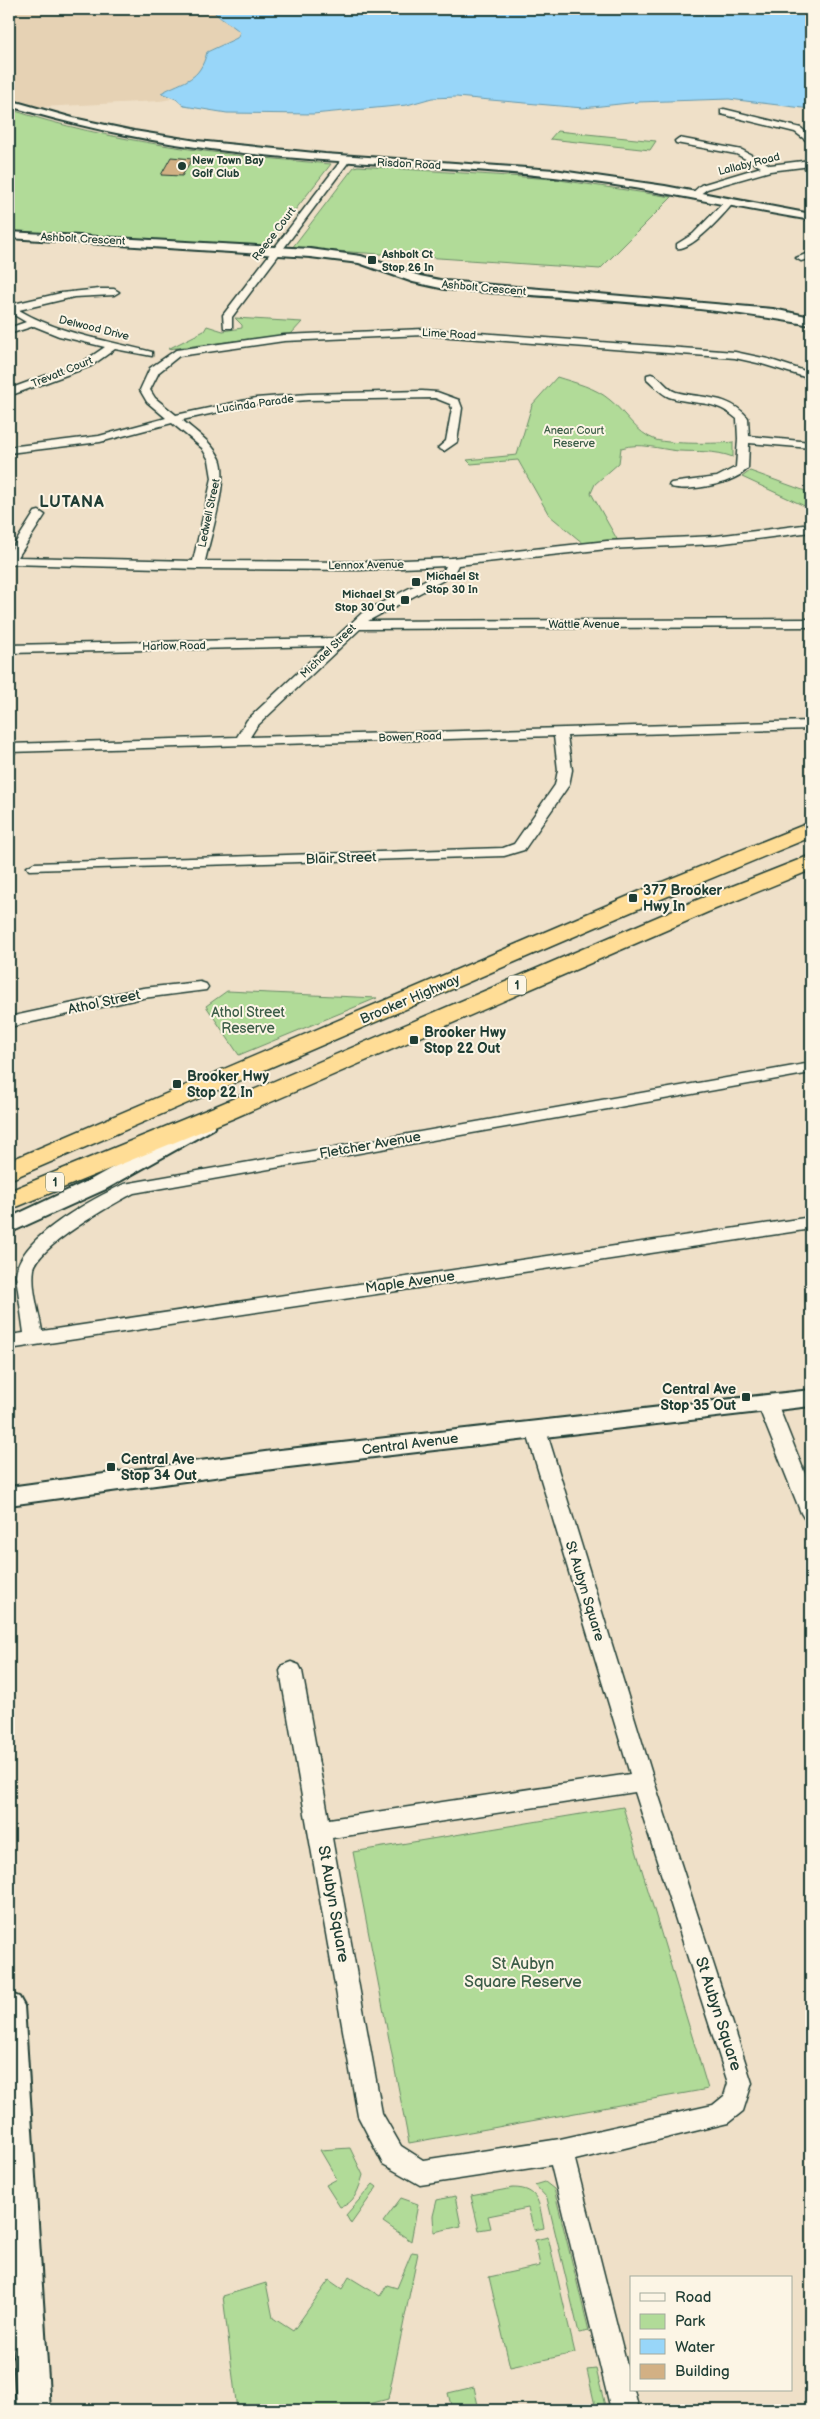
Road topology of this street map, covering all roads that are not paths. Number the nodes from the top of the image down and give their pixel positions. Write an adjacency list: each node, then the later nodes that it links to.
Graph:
1 (9, 103): 5 (street, Risdon Road)
2 (724, 112): 4 (street)
3 (678, 141): 7 (street)
4 (811, 141)
5 (346, 160): 8 (street, Risdon Road); 13 (street, Reece Court)
6 (811, 162): 7 (street, Lallaby Road)
7 (769, 168): 8 (street, Lallaby Road)
8 (695, 195): 9 (street, Risdon Road)
9 (730, 201): 10 (street, Risdon Road); 12 (street)
10 (811, 217)
11 (9, 234): 13 (street, Ashbolt Crescent)
12 (680, 246)
13 (277, 250): 18 (street, Ashbolt Crescent); 20 (street, Reece Court)
14 (811, 255): 15 (street)
15 (801, 258)
16 (114, 292): 17 (street)
17 (10, 309): 19 (street, Delwood Drive)
18 (811, 321)
19 (34, 323): 21 (street); 22 (street, Delwood Drive)
20 (228, 326)
21 (9, 331)
22 (113, 346): 23 (street, Delwood Drive); 26 (street, Trevatt Court)
23 (148, 354)
24 (810, 376): 27 (street, Lime Road)
25 (651, 377): 28 (street)
26 (9, 393)
27 (173, 420): 30 (street, Lucinda Parade); 31 (street, Lucinda Parade); 37 (street, Ledwell Street)
28 (744, 439): 29 (street); 32 (street)
29 (811, 445)
30 (444, 448)
31 (9, 450)
32 (675, 484)
33 (39, 515): 35 (street)
34 (811, 528): 36 (street, Lennox Avenue)
35 (9, 560): 37 (street, Lennox Avenue)
36 (451, 562): 37 (street, Lennox Avenue); 39 (street, Michael Street)
37 (198, 565)
38 (811, 623): 39 (street, Wattle Avenue)
39 (356, 625): 40 (street, Michael Street)
40 (339, 642): 41 (street, Harlow Road); 44 (street, Michael Street)
41 (9, 649)
42 (811, 726): 43 (street, Bowen Road)
43 (560, 733): 44 (street, Bowen Road); 48 (street, Blair Street)
44 (243, 742): 45 (street, Bowen Road)
45 (9, 748)
46 (811, 829): 53 (highway, Brooker Highway / 1)
47 (811, 862): 52 (highway, 1)
48 (34, 866)
49 (200, 987): 50 (street, Athol Street)
50 (9, 1022)
51 (811, 1068): 57 (street, Fletcher Avenue)
52 (225, 1112): 54 (highway, 1); 56 (street)
53 (9, 1171)
54 (9, 1201)
55 (811, 1223): 57 (street, Maple Avenue)
56 (9, 1226)
57 (34, 1337): 58 (street, Maple Avenue)
58 (9, 1342)
59 (811, 1398): 60 (street, Central Avenue)
60 (767, 1403): 61 (street, Central Avenue); 63 (street)
61 (536, 1430): 62 (street, Central Avenue); 65 (street, St Aubyn Square)
62 (9, 1496)
63 (811, 1513)
64 (292, 1671): 66 (street, St Aubyn Square)
65 (643, 1781): 66 (street, St Aubyn Square); 68 (street, St Aubyn Square)
66 (320, 1830): 68 (street, St Aubyn Square)
67 (9, 2006): 69 (street)
68 (560, 2151): 70 (street)
69 (34, 2410)
70 (625, 2410)

